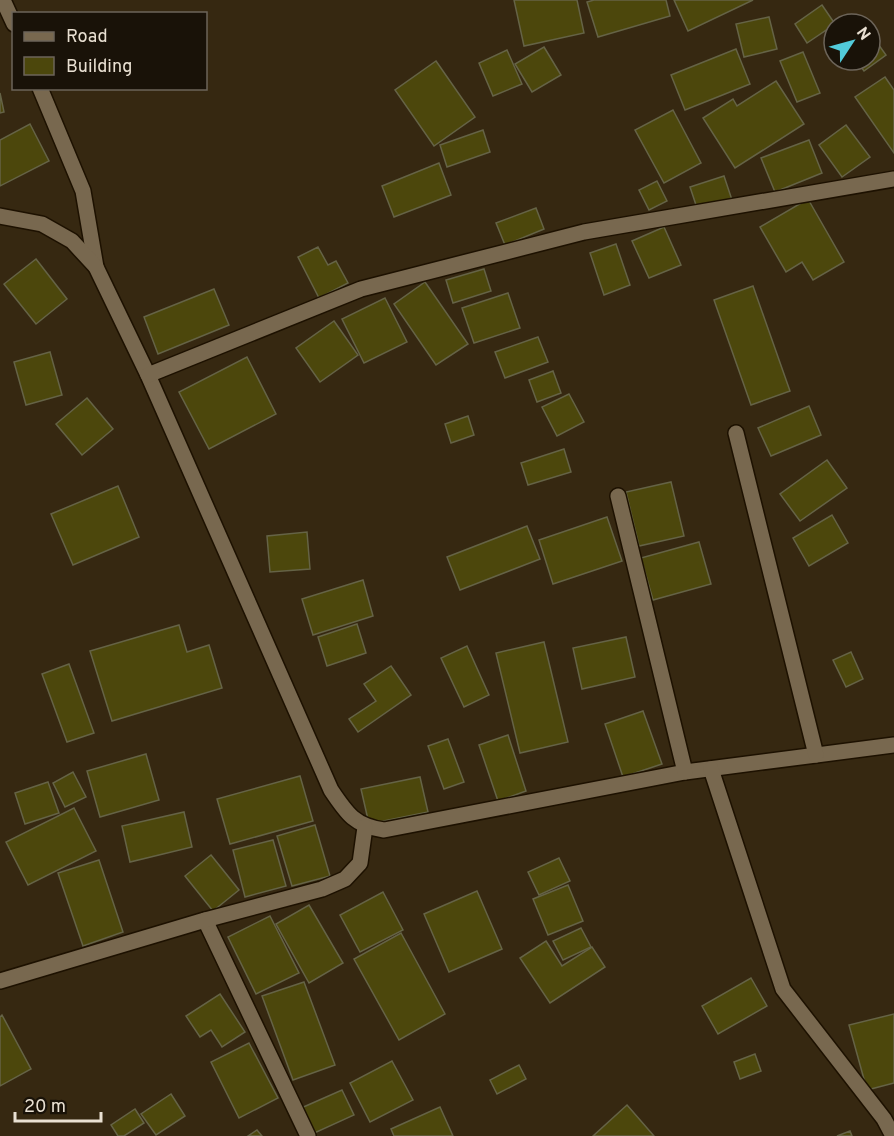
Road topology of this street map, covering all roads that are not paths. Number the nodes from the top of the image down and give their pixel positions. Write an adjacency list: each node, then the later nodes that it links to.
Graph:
1 (3, 0): 2 (street)
2 (12, 20)
3 (41, 90): 6 (street)
4 (894, 179): 7 (street)
5 (0, 216): 6 (street)
6 (96, 267): 7 (street)
7 (148, 375): 14 (street)
8 (736, 433): 11 (street)
9 (618, 496): 13 (street)
10 (894, 745): 11 (street)
11 (816, 755): 12 (street)
12 (711, 769): 13 (street); 17 (street)
13 (686, 772): 14 (street)
14 (364, 827): 15 (street)
15 (205, 920): 16 (street); 18 (street)
16 (0, 981)
17 (889, 1118): 19 (street)
18 (308, 1136)
19 (893, 1136)

